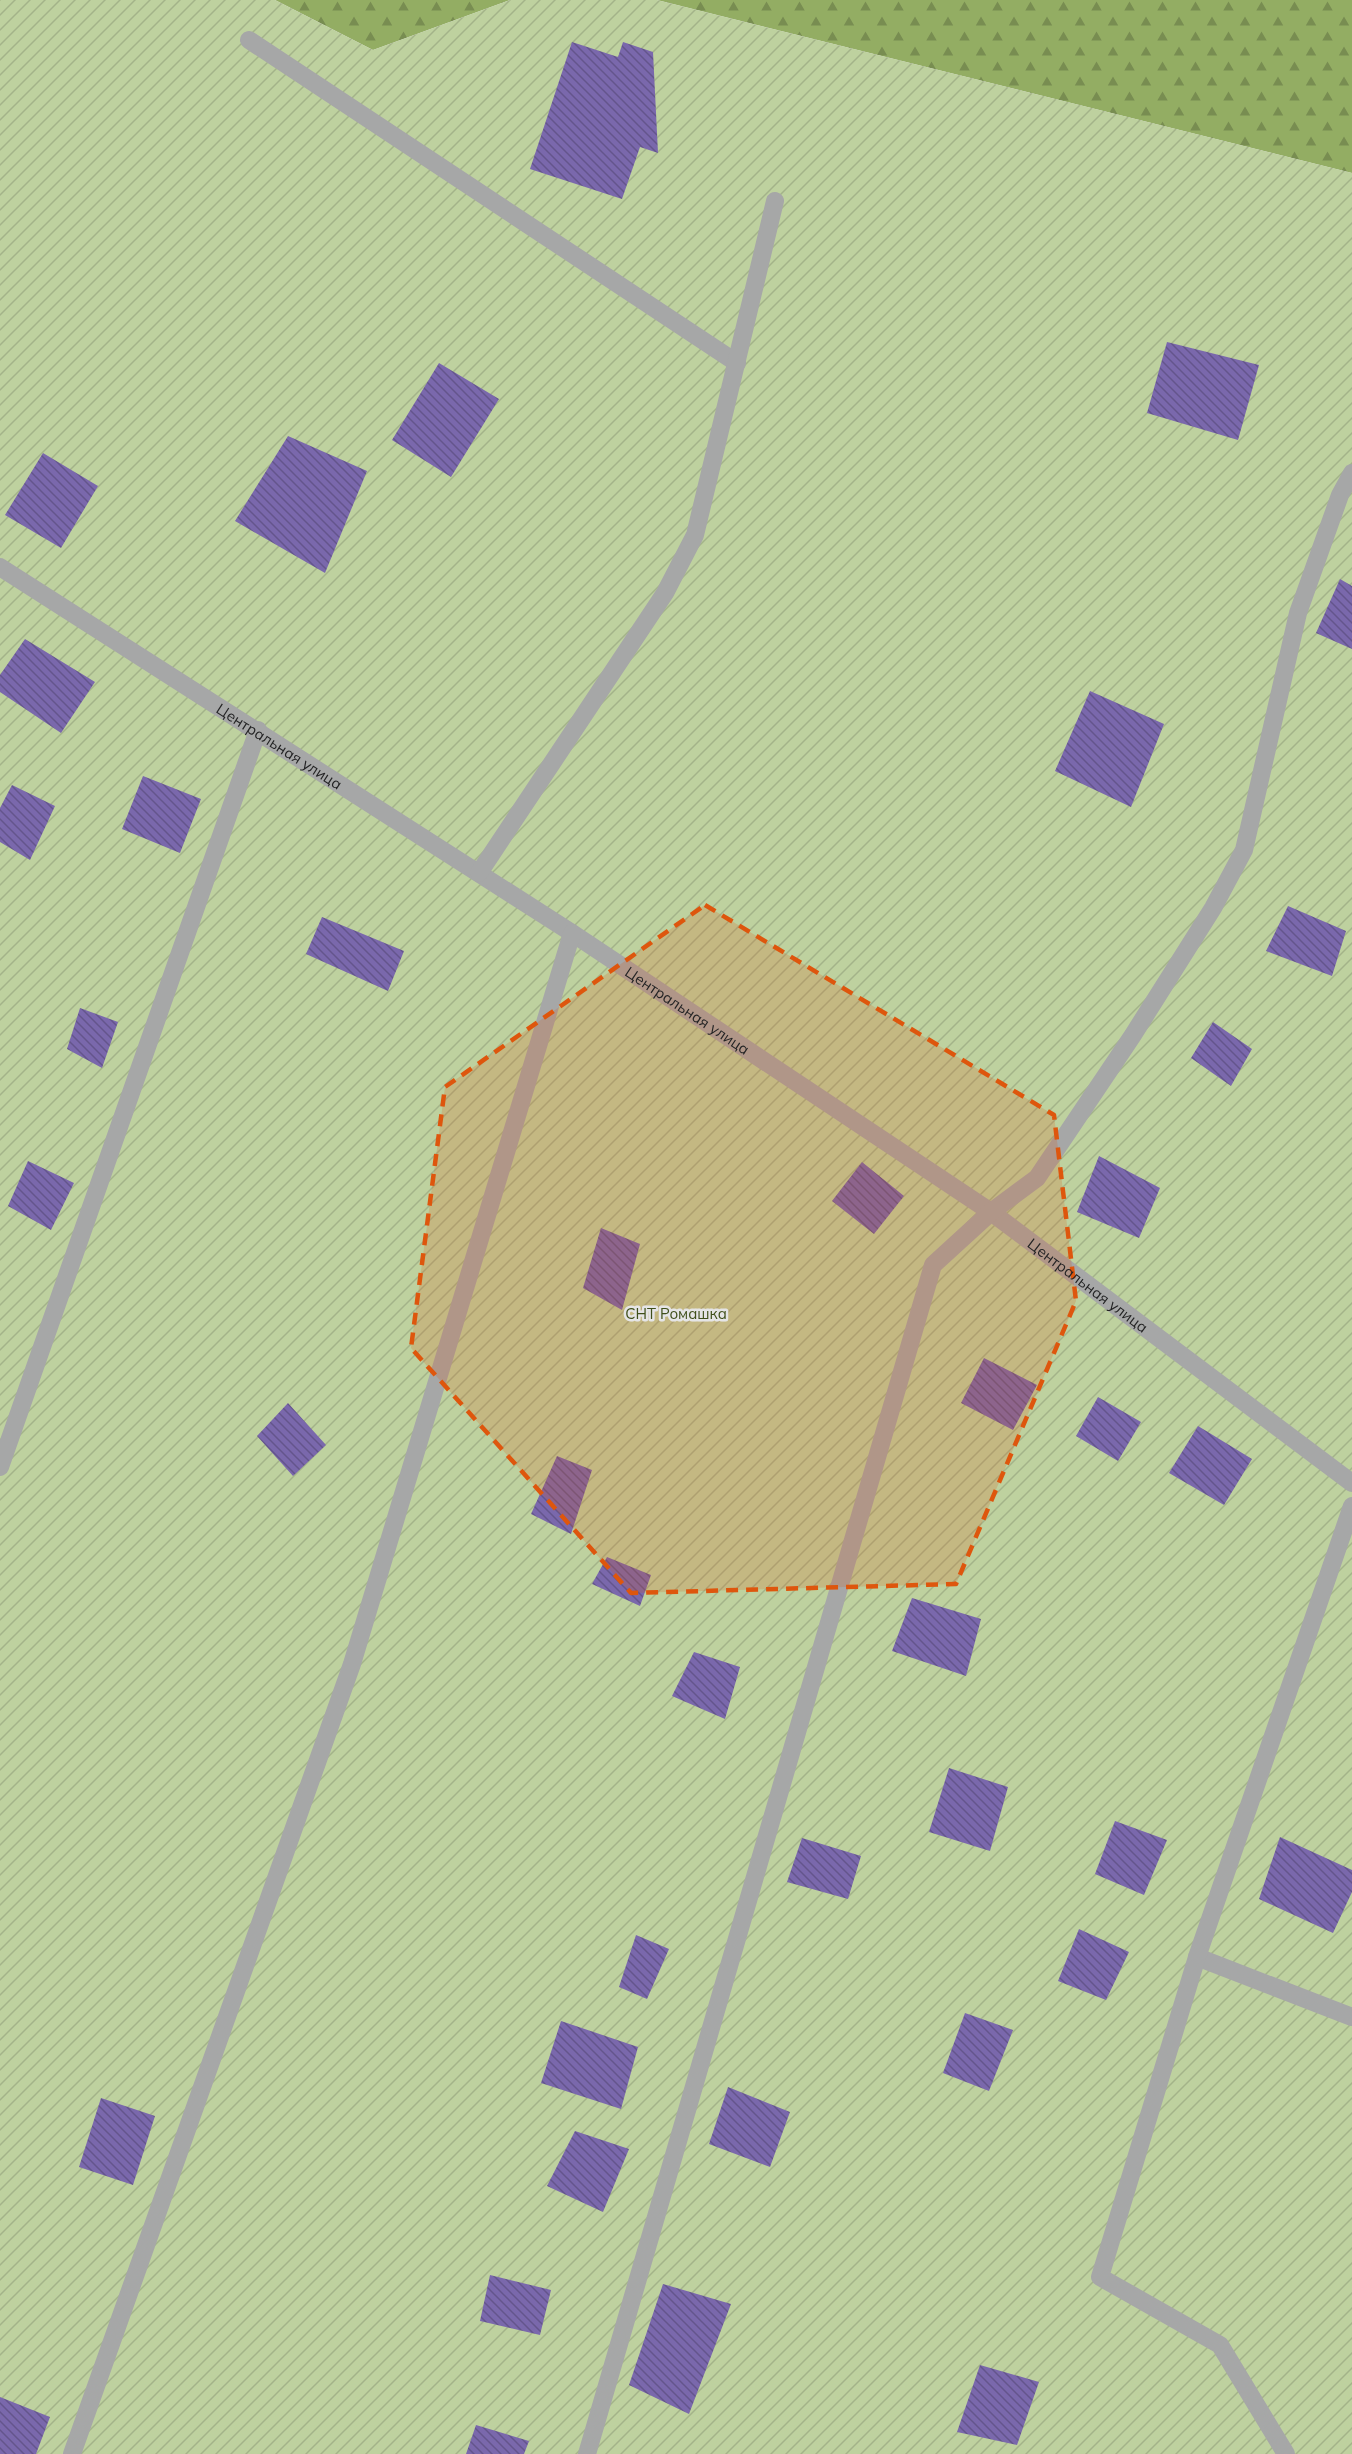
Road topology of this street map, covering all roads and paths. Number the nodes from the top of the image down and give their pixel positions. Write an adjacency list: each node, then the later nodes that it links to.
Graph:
1 (249, 40): 3 (street)
2 (775, 201): 3 (street)
3 (737, 363): 7 (street)
4 (1352, 473): 9 (street)
5 (3, 576): 6 (street, Центральная улица)
6 (258, 730): 7 (street, Центральная улица); 10 (street)
7 (478, 873): 8 (street, Центральная улица)
8 (572, 933): 9 (street, Центральная улица); 15 (street)
9 (991, 1212): 11 (street, Центральная улица); 16 (street)
10 (0, 1467)
11 (1352, 1483)
12 (1352, 1506): 13 (street)
13 (1197, 1957): 14 (street); 17 (street)
14 (1352, 2017)
15 (72, 2454)
16 (587, 2454)
17 (1286, 2454)

